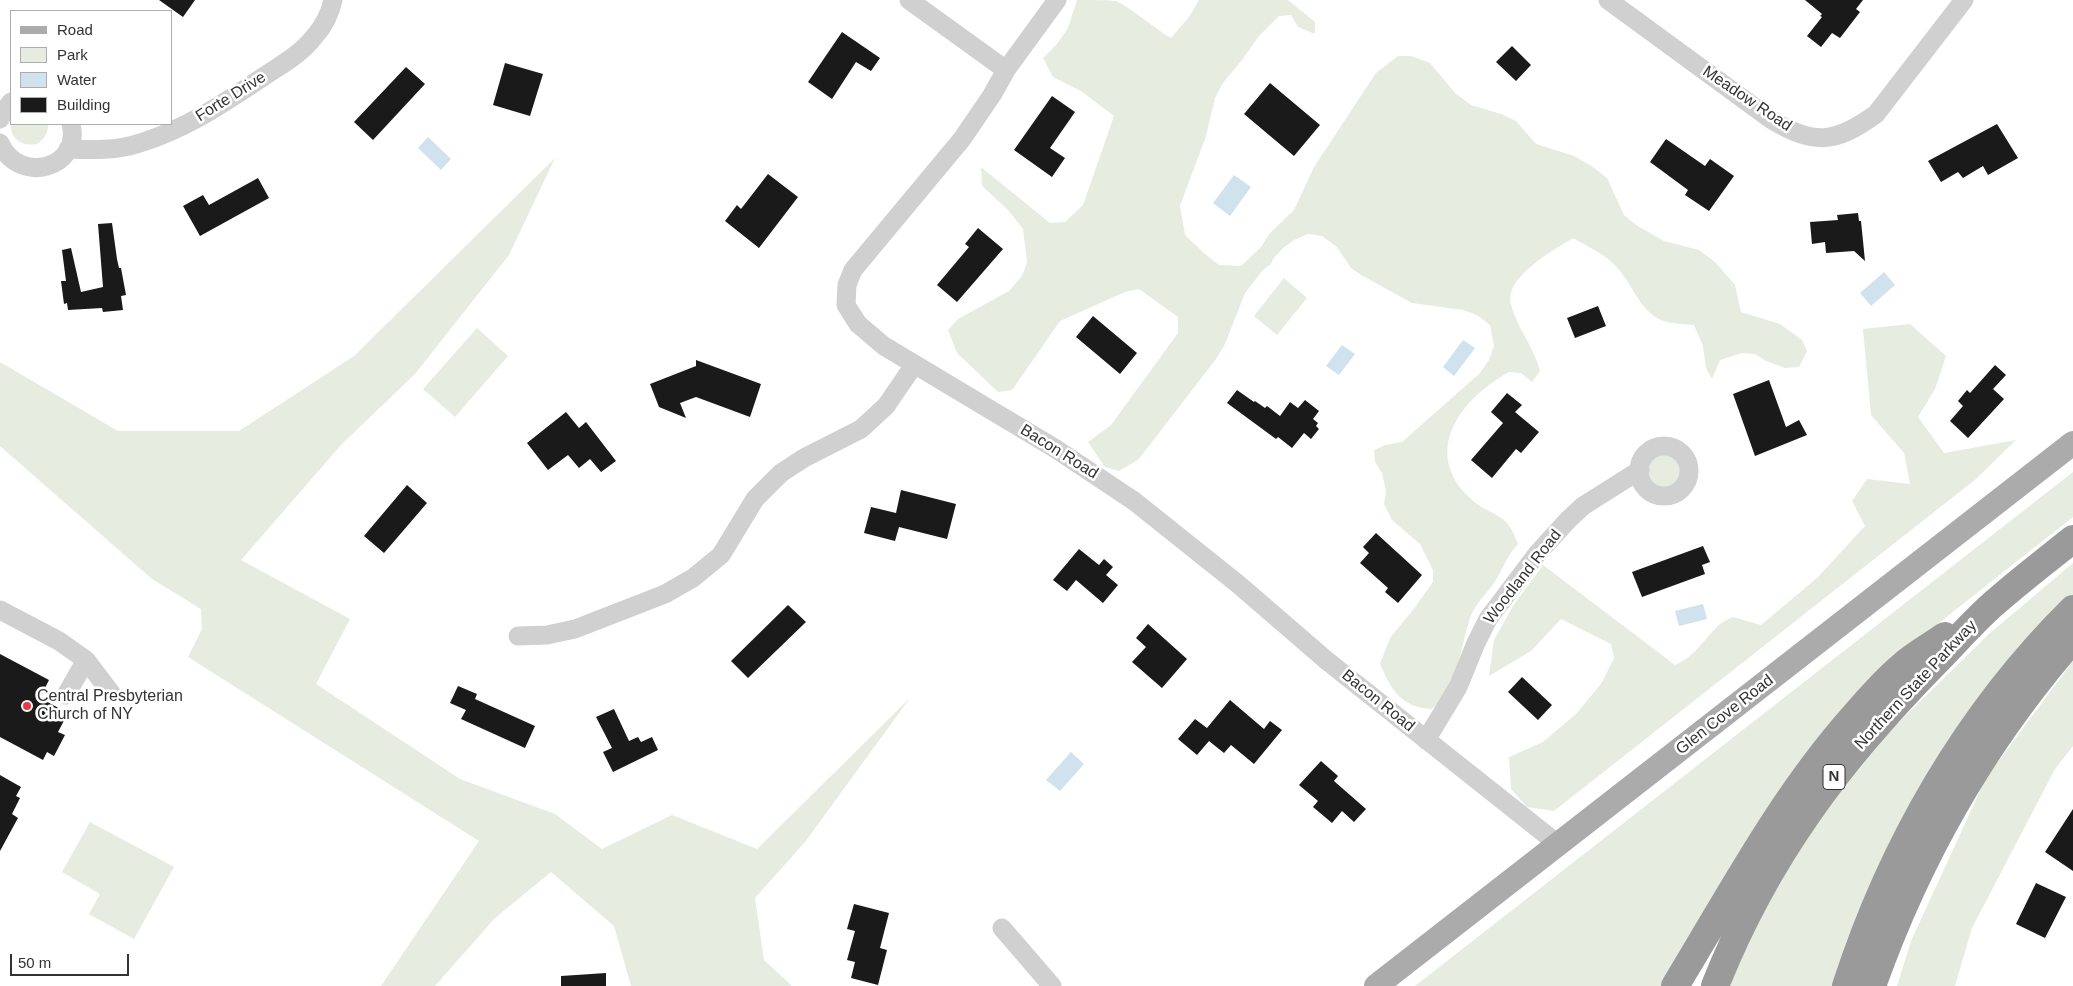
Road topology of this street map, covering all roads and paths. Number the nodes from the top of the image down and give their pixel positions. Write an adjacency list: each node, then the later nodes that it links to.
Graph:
1 (332, 0): 11 (street, Forte Drive)
2 (909, 0): 6 (street)
3 (1057, 0): 6 (street, Bacon Road)
4 (1608, 0): 5 (street, Meadow Road)
5 (1964, 0)
6 (1006, 70): 12 (street, Bacon Road)
7 (10, 104): 8 (street)
8 (0, 119)
9 (71, 125): 11 (street)
10 (0, 144): 11 (street)
11 (68, 149)
12 (914, 365): 19 (street); 24 (street, Bacon Road)
13 (2073, 443): 25 (main road, Glen Cove Road)
14 (1640, 470): 24 (street, Woodland Road)
15 (2073, 540): 16 (highway, Northern State Parkway / N)
16 (1998, 600): 29 (highway); 30 (highway, Northern State Parkway / N)
17 (2073, 608): 31 (highway)
18 (0, 610): 21 (street)
19 (518, 636)
20 (2073, 639): 32 (highway)
21 (86, 660): 22 (street); 23 (street)
22 (111, 693)
23 (66, 695)
24 (1426, 740): 25 (street, Bacon Road)
25 (1559, 845): 28 (main road, Glen Cove Road)
26 (1002, 928): 27 (street)
27 (1052, 986)
28 (1376, 986)
29 (1675, 986)
30 (1715, 986)
31 (1846, 986)
32 (1872, 986)

